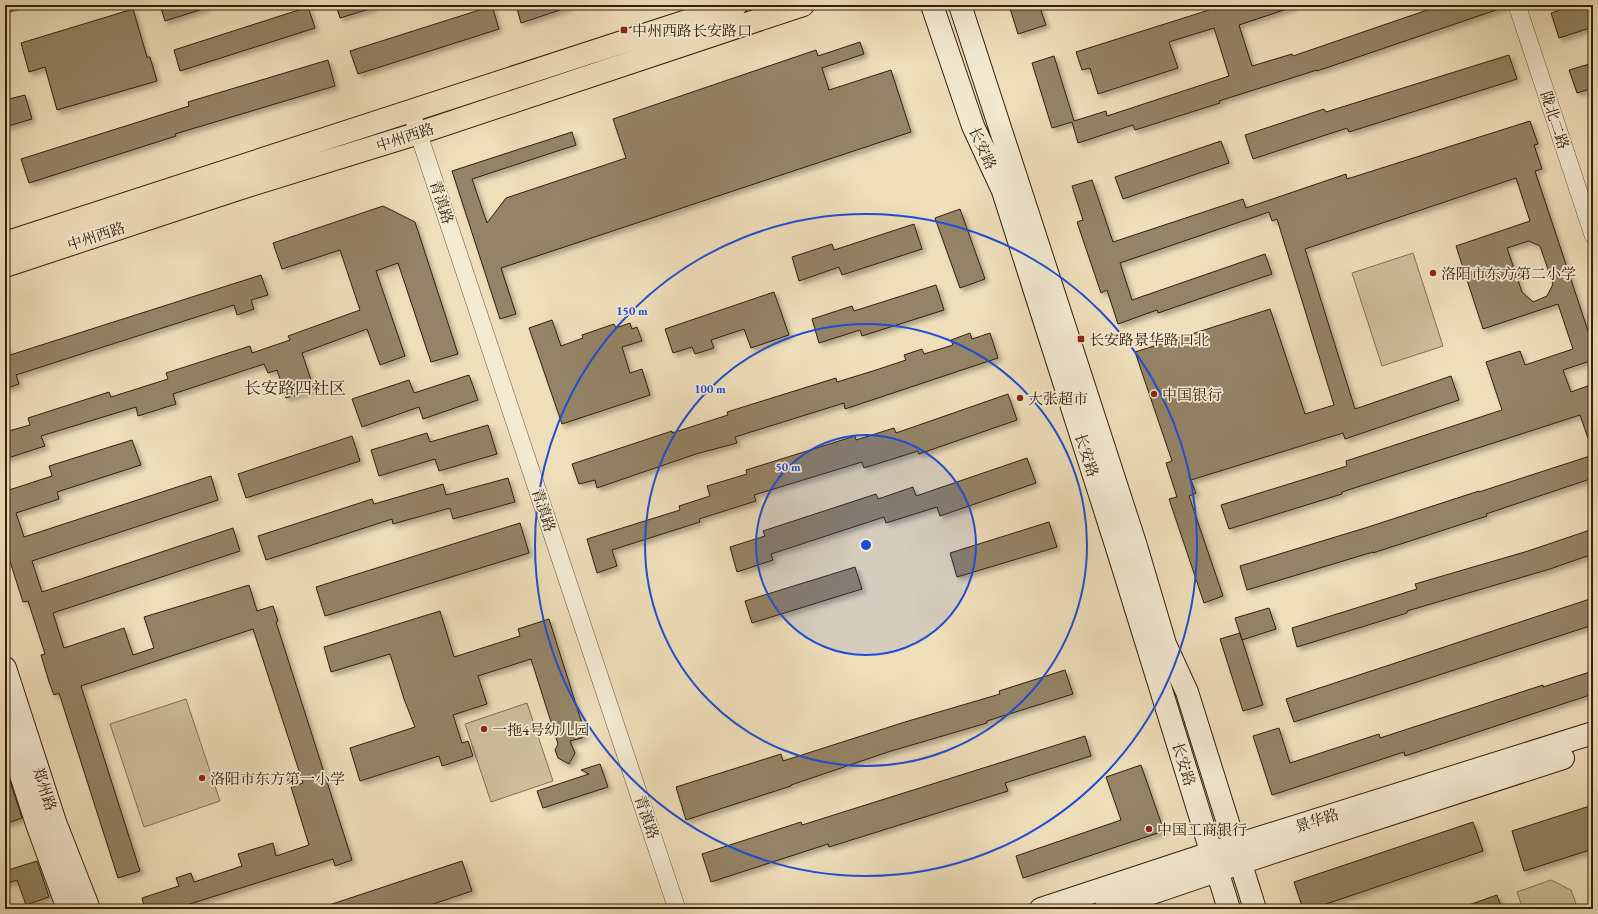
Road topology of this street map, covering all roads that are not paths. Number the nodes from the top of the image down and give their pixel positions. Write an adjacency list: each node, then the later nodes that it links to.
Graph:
1 (736, 5): 6 (main road, 中州西路)
2 (803, 5): 7 (main road, 中州西路)
3 (932, 5): 17 (main road, 长安路)
4 (960, 5): 16 (main road, 长安路)
5 (1517, 5): 8 (street, 陇北二路)
6 (411, 111): 7 (street, 青滇路); 9 (main road, 中州西路)
7 (419, 133): 10 (main road, 中州西路); 20 (street, 青滇路)
8 (1593, 235)
9 (5, 243)
10 (5, 266)
11 (5, 668): 12 (main road, 郑州路)
12 (11, 709): 19 (main road, 郑州路)
13 (5, 726): 18 (main road, 郑州路)
14 (1593, 733): 16 (main road, 景华路)
15 (1593, 748): 16 (main road, 景华路)
16 (1238, 854): 17 (main road, 景华路); 24 (main road, 长安路)
17 (1214, 862): 21 (main road, 景华路); 22 (main road, 景华路); 23 (main road, 长安路)
18 (68, 909)
19 (89, 909)
20 (677, 909)
21 (1041, 909)
22 (1105, 909)
23 (1229, 909)
24 (1255, 909)

